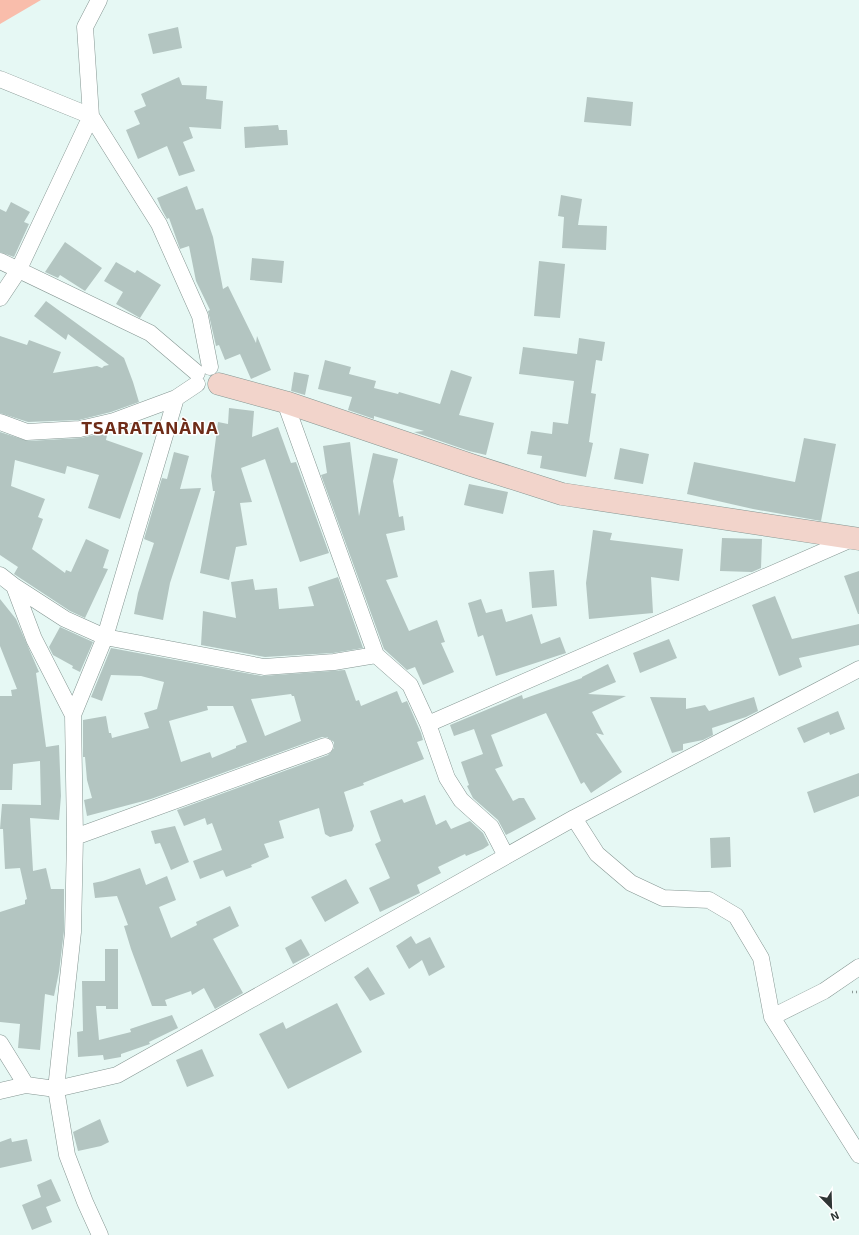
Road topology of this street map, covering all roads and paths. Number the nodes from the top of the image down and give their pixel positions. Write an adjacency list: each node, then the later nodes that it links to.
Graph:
1 (99, 0): 3 (street)
2 (0, 79): 3 (street)
3 (91, 116): 5 (street); 7 (street)
4 (0, 261): 5 (street)
5 (18, 271): 6 (street); 7 (street)
6 (0, 298)
7 (205, 377): 8 (street); 9 (street)
8 (176, 398): 10 (street); 14 (street)
9 (286, 402): 11 (street); 15 (street)
10 (0, 422)
11 (857, 539): 18 (street)
12 (0, 575): 13 (street)
13 (14, 586): 14 (street); 17 (street)
14 (105, 637): 15 (street); 17 (street)
15 (376, 655): 18 (street)
16 (859, 669): 20 (street)
17 (72, 715): 21 (street)
18 (428, 724): 22 (street)
19 (325, 746): 21 (street)
20 (574, 818): 22 (street); 24 (street)
21 (75, 837): 27 (street)
22 (506, 856): 27 (street)
23 (859, 967): 24 (street)
24 (772, 1017): 29 (street)
25 (0, 1043): 26 (street)
26 (26, 1085): 27 (street); 28 (street)
27 (56, 1089): 30 (street)
28 (0, 1091)
29 (859, 1155)
30 (100, 1235)

